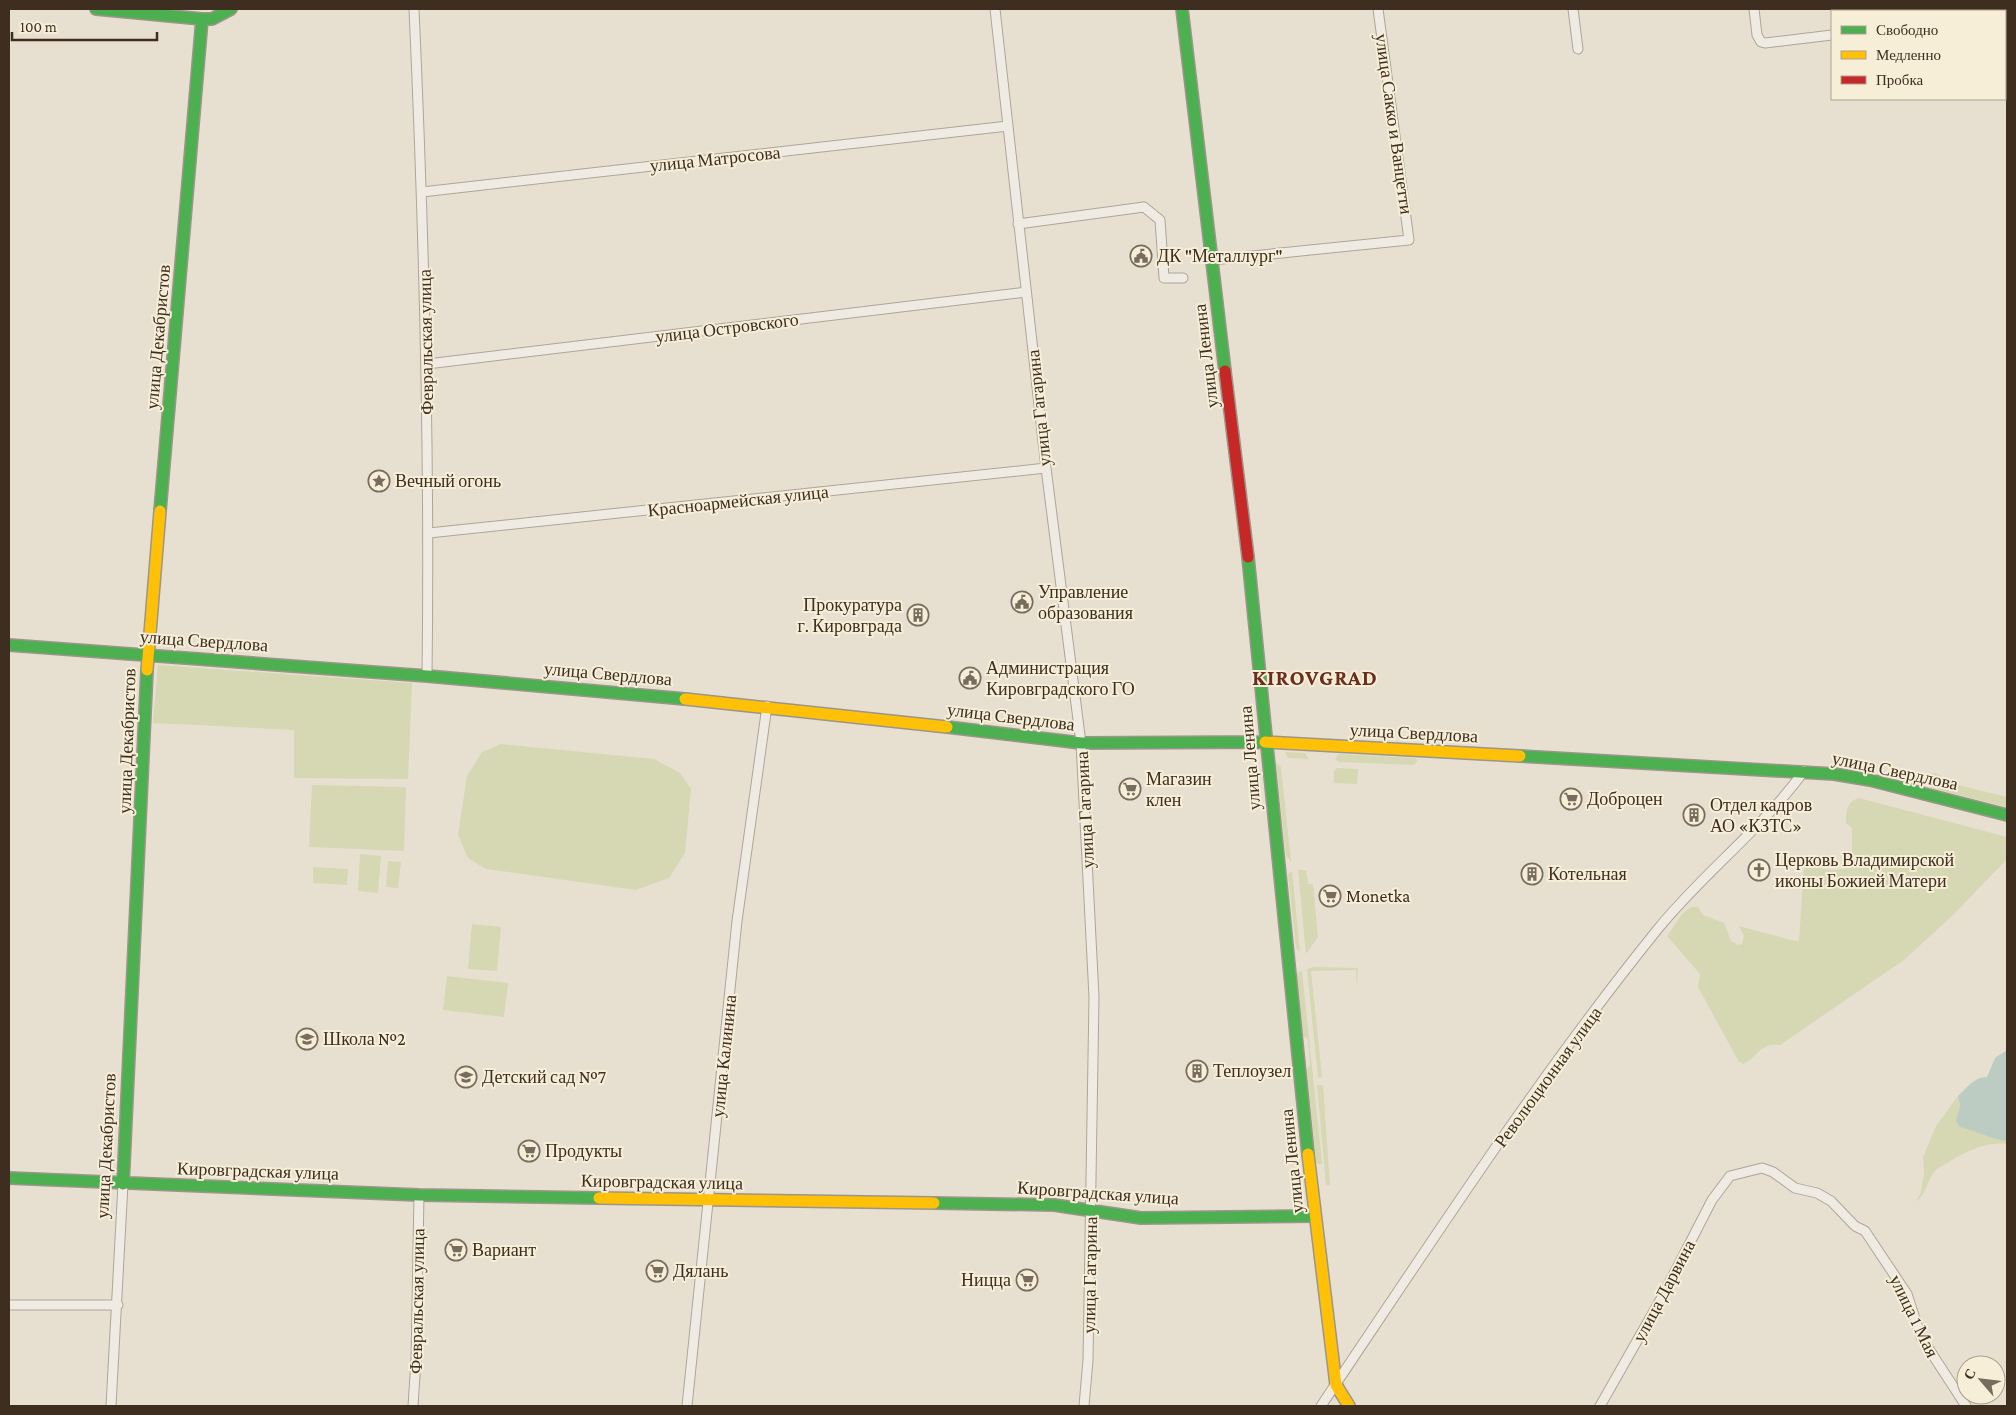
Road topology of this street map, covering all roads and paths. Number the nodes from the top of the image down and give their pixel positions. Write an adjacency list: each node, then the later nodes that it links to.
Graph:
1 (96, 9): 9 (main road)
2 (231, 9): 9 (main road)
3 (414, 9): 13 (street, Февральская улица)
4 (995, 9): 12 (street, улица Гагарина)
5 (1182, 9): 15 (main road, улица Ленина)
6 (1378, 9): 15 (street, улица Сакко и Ванцетти)
7 (1573, 9): 11 (street)
8 (1754, 9): 10 (street)
9 (202, 19): 22 (main road, улица Декабристов)
10 (1831, 35)
11 (1578, 49)
12 (1008, 126): 13 (street, улица Матросова); 14 (street, улица Гагарина)
13 (422, 192): 18 (street, Февральская улица)
14 (1018, 224): 16 (street); 17 (street, улица Гагарина)
15 (1212, 260): 25 (main road, улица Ленина)
16 (1184, 278)
17 (1026, 292): 18 (street, улица Островского); 19 (street, улица Гагарина)
18 (427, 364): 20 (street, Февральская улица)
19 (1046, 468): 20 (street, Красноармейская улица); 26 (street, улица Гагарина)
20 (429, 533): 23 (street, Февральская улица)
21 (9, 645): 22 (main road, улица Свердлова)
22 (148, 655): 23 (main road, улица Свердлова); 31 (main road, улица Декабристов)
23 (427, 676): 24 (main road, улица Свердлова)
24 (767, 706): 26 (main road, улица Свердлова); 33 (street, улица Калинина)
25 (1265, 742): 26 (main road, улица Свердлова); 27 (main road, улица Свердлова); 35 (main road, улица Ленина)
26 (1082, 743): 34 (street, улица Гагарина)
27 (1804, 771): 28 (main road, улица Свердлова); 38 (street, Революционная улица)
28 (2007, 815)
29 (1730, 1176): 45 (street, улица Дарвина); 46 (street, улица 1 Мая)
30 (9, 1178): 31 (main road, Кировградская улица)
31 (123, 1184): 32 (main road, Кировградская улица); 37 (street, улица Декабристов)
32 (419, 1195): 33 (main road, Кировградская улица); 40 (street, Февральская улица)
33 (709, 1200): 34 (main road, Кировградская улица); 41 (street, улица Калинина)
34 (1092, 1212): 35 (main road, Кировградская улица); 42 (street, улица Гагарина)
35 (1315, 1216): 38 (main road, улица Ленина)
36 (9, 1305): 37 (street)
37 (118, 1306): 39 (street, улица Декабристов)
38 (1336, 1385): 43 (street, Революционная улица); 44 (main road)
39 (111, 1406)
40 (413, 1406)
41 (687, 1406)
42 (1084, 1406)
43 (1321, 1406)
44 (1349, 1406)
45 (1600, 1406)
46 (1966, 1406)

